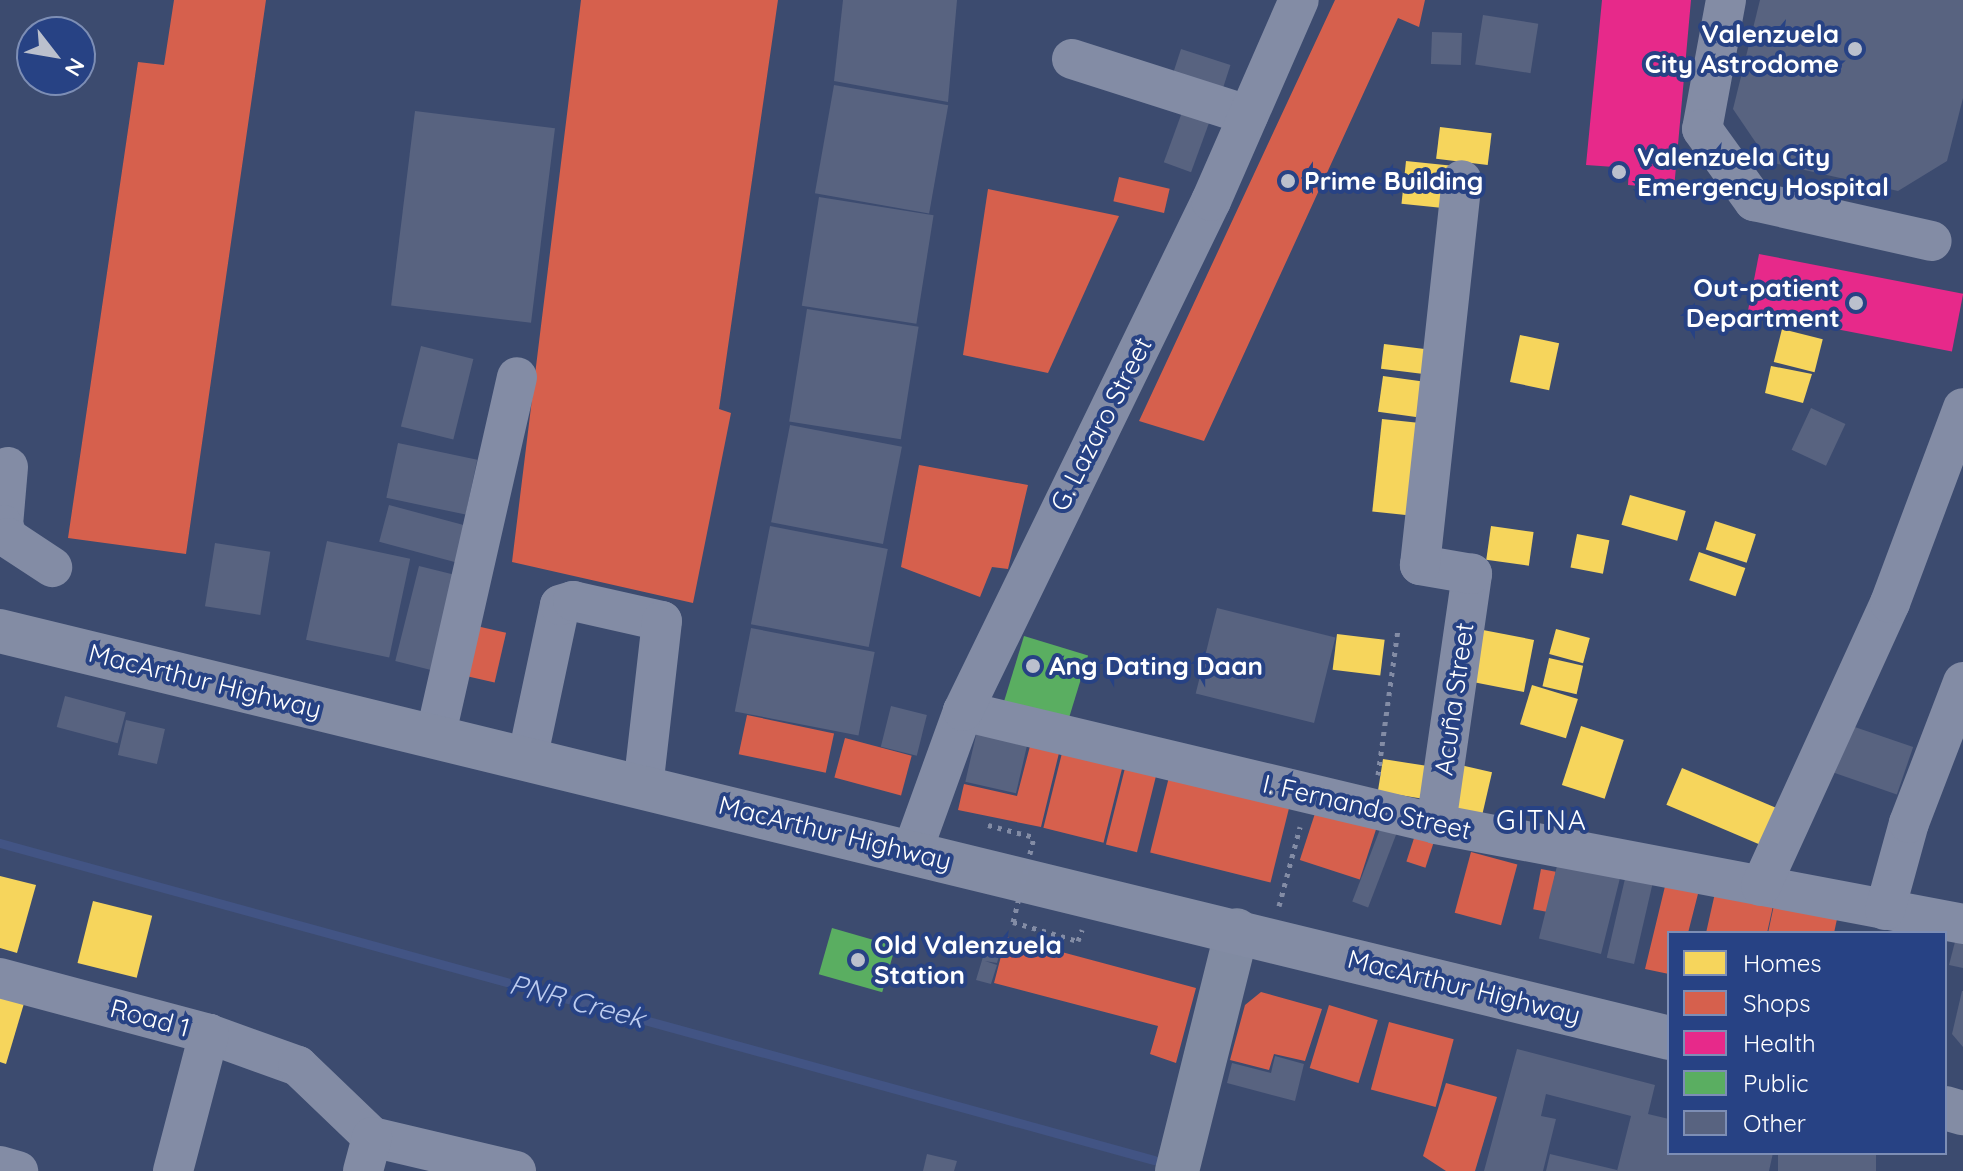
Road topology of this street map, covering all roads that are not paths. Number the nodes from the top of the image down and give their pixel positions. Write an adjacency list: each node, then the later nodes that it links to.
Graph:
1 (1299, 0): 4 (street, G. Lazaro Street)
2 (1726, 0): 6 (street)
3 (1072, 59): 4 (street)
4 (1248, 115): 13 (street, G. Lazaro Street)
5 (1462, 180): 17 (street, Acuña Street)
6 (1932, 241)
7 (517, 377): 14 (street)
8 (1963, 408): 19 (street)
9 (8, 467): 10 (street)
10 (52, 567)
11 (0, 631): 14 (highway, MacArthur Highway)
12 (1963, 682): 20 (street)
13 (963, 711): 17 (street, I. Fernando Street); 18 (street, G. Lazaro Street)
14 (435, 738): 15 (highway, MacArthur Highway)
15 (527, 760): 16 (highway, MacArthur Highway); 16 (street)
16 (643, 788): 18 (highway, MacArthur Highway)
17 (1436, 824): 19 (street, I. Fernando Street)
18 (912, 852): 22 (highway, MacArthur Highway)
19 (1761, 886): 20 (street, I. Fernando Street)
20 (1885, 910): 21 (street, I. Fernando Street)
21 (1963, 924)
22 (1254, 935): 25 (highway, MacArthur Highway); 31 (main road)
23 (0, 978): 24 (street, Road 1)
24 (209, 1034): 26 (street, Road 1); 29 (street)
25 (1667, 1038)
26 (368, 1154): 30 (street)
27 (0, 1166): 28 (street)
28 (18, 1171)
29 (173, 1171)
30 (516, 1171)
31 (1177, 1171)

